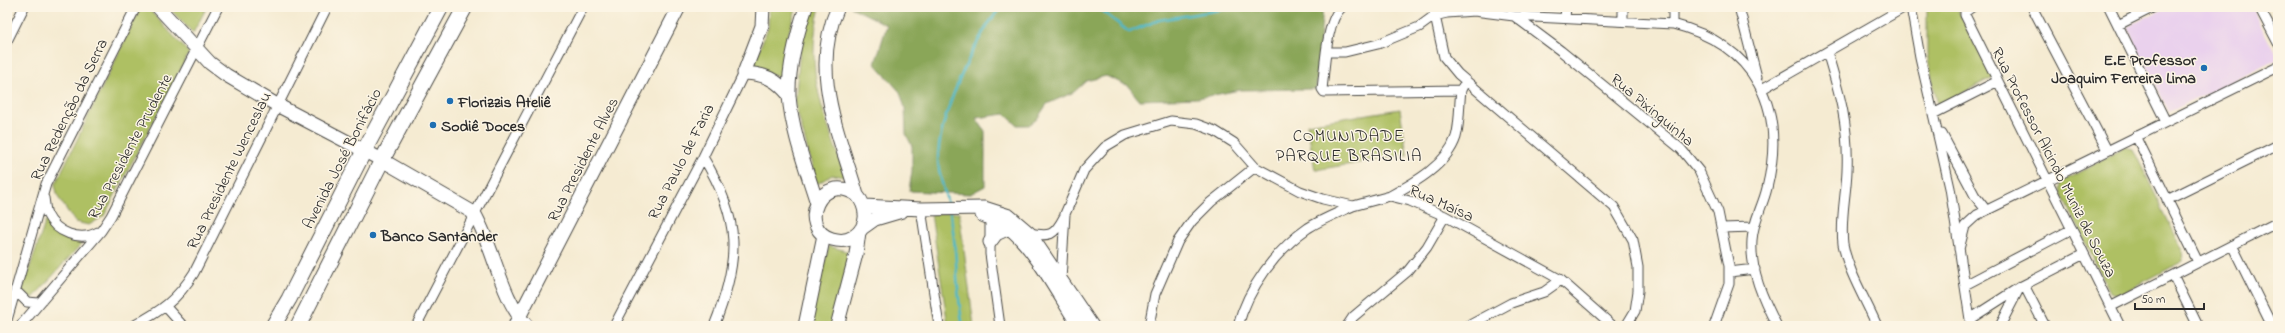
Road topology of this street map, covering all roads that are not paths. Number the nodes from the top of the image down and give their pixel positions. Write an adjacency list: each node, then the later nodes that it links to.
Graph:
1 (24, 7): 32 (street)
2 (136, 7): 55 (street, Rua Redenção da Serra)
3 (158, 7): 34 (street)
4 (218, 7): 34 (street, Rua Presidente Prudente)
5 (327, 7): 44 (street, Rua Presidente Wenceslau)
6 (441, 7): 50 (main road, Avenida José Bonifácio)
7 (465, 7): 52 (main road)
8 (583, 7): 64 (street)
9 (679, 7): 95 (street, Rua Presidente Alves)
10 (763, 7): 38 (street, Rua Paulo de Faria)
11 (806, 7): 43 (street)
12 (838, 7): 56 (street)
13 (1342, 7): 35 (street)
14 (1566, 7): 28 (street)
15 (1623, 7): 29 (street)
16 (1673, 7): 30 (street)
17 (1739, 7): 41 (street)
18 (1904, 7): 26 (street)
19 (1911, 7): 45 (street)
20 (2032, 7): 49 (street)
21 (2109, 7): 31 (street)
22 (2154, 7): 31 (street)
23 (2259, 7): 33 (street)
24 (1968, 9): 40 (street, Rua Professor Alcindo Muniz de Souza)
25 (1434, 11): 27 (street); 35 (street); 39 (street)
26 (1889, 11): 36 (street)
27 (1514, 16): 28 (street); 71 (street, Rua Pixinguinha)
28 (1565, 18): 29 (street)
29 (1623, 21): 30 (street)
30 (1673, 24): 41 (street)
31 (2118, 25): 46 (street)
32 (7, 41)
33 (2278, 43)
34 (196, 49): 44 (street); 73 (street, Rua Presidente Prudente)
35 (1328, 52): 42 (street)
36 (1827, 52): 41 (street); 118 (street)
37 (2278, 67): 46 (street)
38 (744, 73): 43 (street); 51 (street, Rua Paulo de Faria)
39 (1466, 81): 42 (street); 115 (street)
40 (1998, 81): 45 (street); 54 (street, Rua Professor Alcindo Muniz de Souza)
41 (1760, 86): 69 (street)
42 (1461, 90): 57 (street)
43 (789, 95): 59 (street)
44 (277, 105): 50 (street); 91 (street, Rua Presidente Wenceslau)
45 (1935, 118): 63 (street); 79 (street)
46 (2166, 122): 47 (street)
47 (2136, 136): 49 (street); 58 (street)
48 (2278, 145): 58 (street)
49 (2107, 150): 54 (street)
50 (364, 151): 52 (street); 99 (main road, Avenida José Bonifácio)
51 (703, 157): 102 (street, Rua Paulo de Faria); 103 (street)
52 (382, 160): 64 (street); 100 (main road)
53 (1255, 167): 61 (street); 66 (street); 110 (street)
54 (2047, 180): 63 (street); 72 (street, Rua Professor Alcindo Muniz de Souza)
55 (43, 195): 73 (street); 89 (street, Rua Redenção da Serra)
56 (857, 195): 59 (street); 60 (street)
57 (1390, 196): 61 (street, Rua Maísa); 67 (street, Rua Maísa)
58 (2167, 200): 81 (street)
59 (817, 203): 76 (street)
60 (864, 206): 62 (street); 74 (street)
61 (1353, 206): 111 (street, Rua Maísa)
62 (920, 209): 65 (street); 74 (street); 106 (street)
63 (1986, 210): 79 (street)
64 (474, 213): 95 (street); 101 (street)
65 (990, 214): 70 (street); 75 (street); 77 (street)
66 (1066, 214): 75 (street); 86 (street)
67 (1445, 216): 85 (street, Rua Maísa); 112 (street)
68 (2278, 222): 78 (street)
69 (1754, 227): 71 (street); 82 (street)
70 (1009, 228): 77 (street); 86 (street)
71 (1722, 228): 83 (street, Rua Pixinguinha)
72 (2072, 229): 80 (street, Rua Professor Alcindo Muniz de Souza); 87 (street)
73 (101, 231): 90 (street, Rua Presidente Prudente)
74 (860, 231): 76 (street); 105 (street)
75 (1029, 233): 86 (street)
76 (824, 235): 104 (street)
77 (990, 242): 107 (street)
78 (2232, 245): 81 (street); 123 (street)
79 (1960, 249): 87 (street)
80 (2084, 254): 88 (street); 92 (street, Rua Professor Alcindo Muniz de Souza)
81 (2198, 262): 84 (street)
82 (1754, 269): 83 (street); 117 (street)
83 (1729, 272): 116 (street, Rua Pixinguinha)
84 (2173, 275): 92 (street); 122 (street)
85 (1562, 280): 113 (street); 114 (street, Rua Maísa)
86 (1057, 283): 108 (street); 109 (street)
87 (1965, 285): 94 (street)
88 (2022, 286): 94 (street); 119 (street); 120 (street)
89 (16, 290): 90 (street); 93 (street, Rua Redenção da Serra)
90 (39, 303): 96 (street, Rua Presidente Prudente)
91 (166, 307): 97 (street, Rua Presidente Wenceslau); 98 (street)
92 (2110, 307): 121 (street, Rua Professor Alcindo Muniz de Souza)
93 (7, 321): 96 (street)
94 (1970, 322)
95 (520, 323)
96 (23, 325)
97 (133, 326)
98 (183, 326)
99 (273, 326)
100 (298, 326)
101 (416, 326)
102 (614, 326)
103 (714, 326)
104 (805, 326)
105 (837, 326)
106 (939, 326)
107 (1000, 326)
108 (1079, 326)
109 (1092, 326)
110 (1149, 326)
111 (1238, 326)
112 (1347, 326)
113 (1468, 326)
114 (1613, 326)
115 (1626, 326)
116 (1714, 326)
117 (1777, 326)
118 (1877, 326)
119 (2000, 326)
120 (2045, 326)
121 (2120, 326)
122 (2198, 326)
123 (2272, 326)

